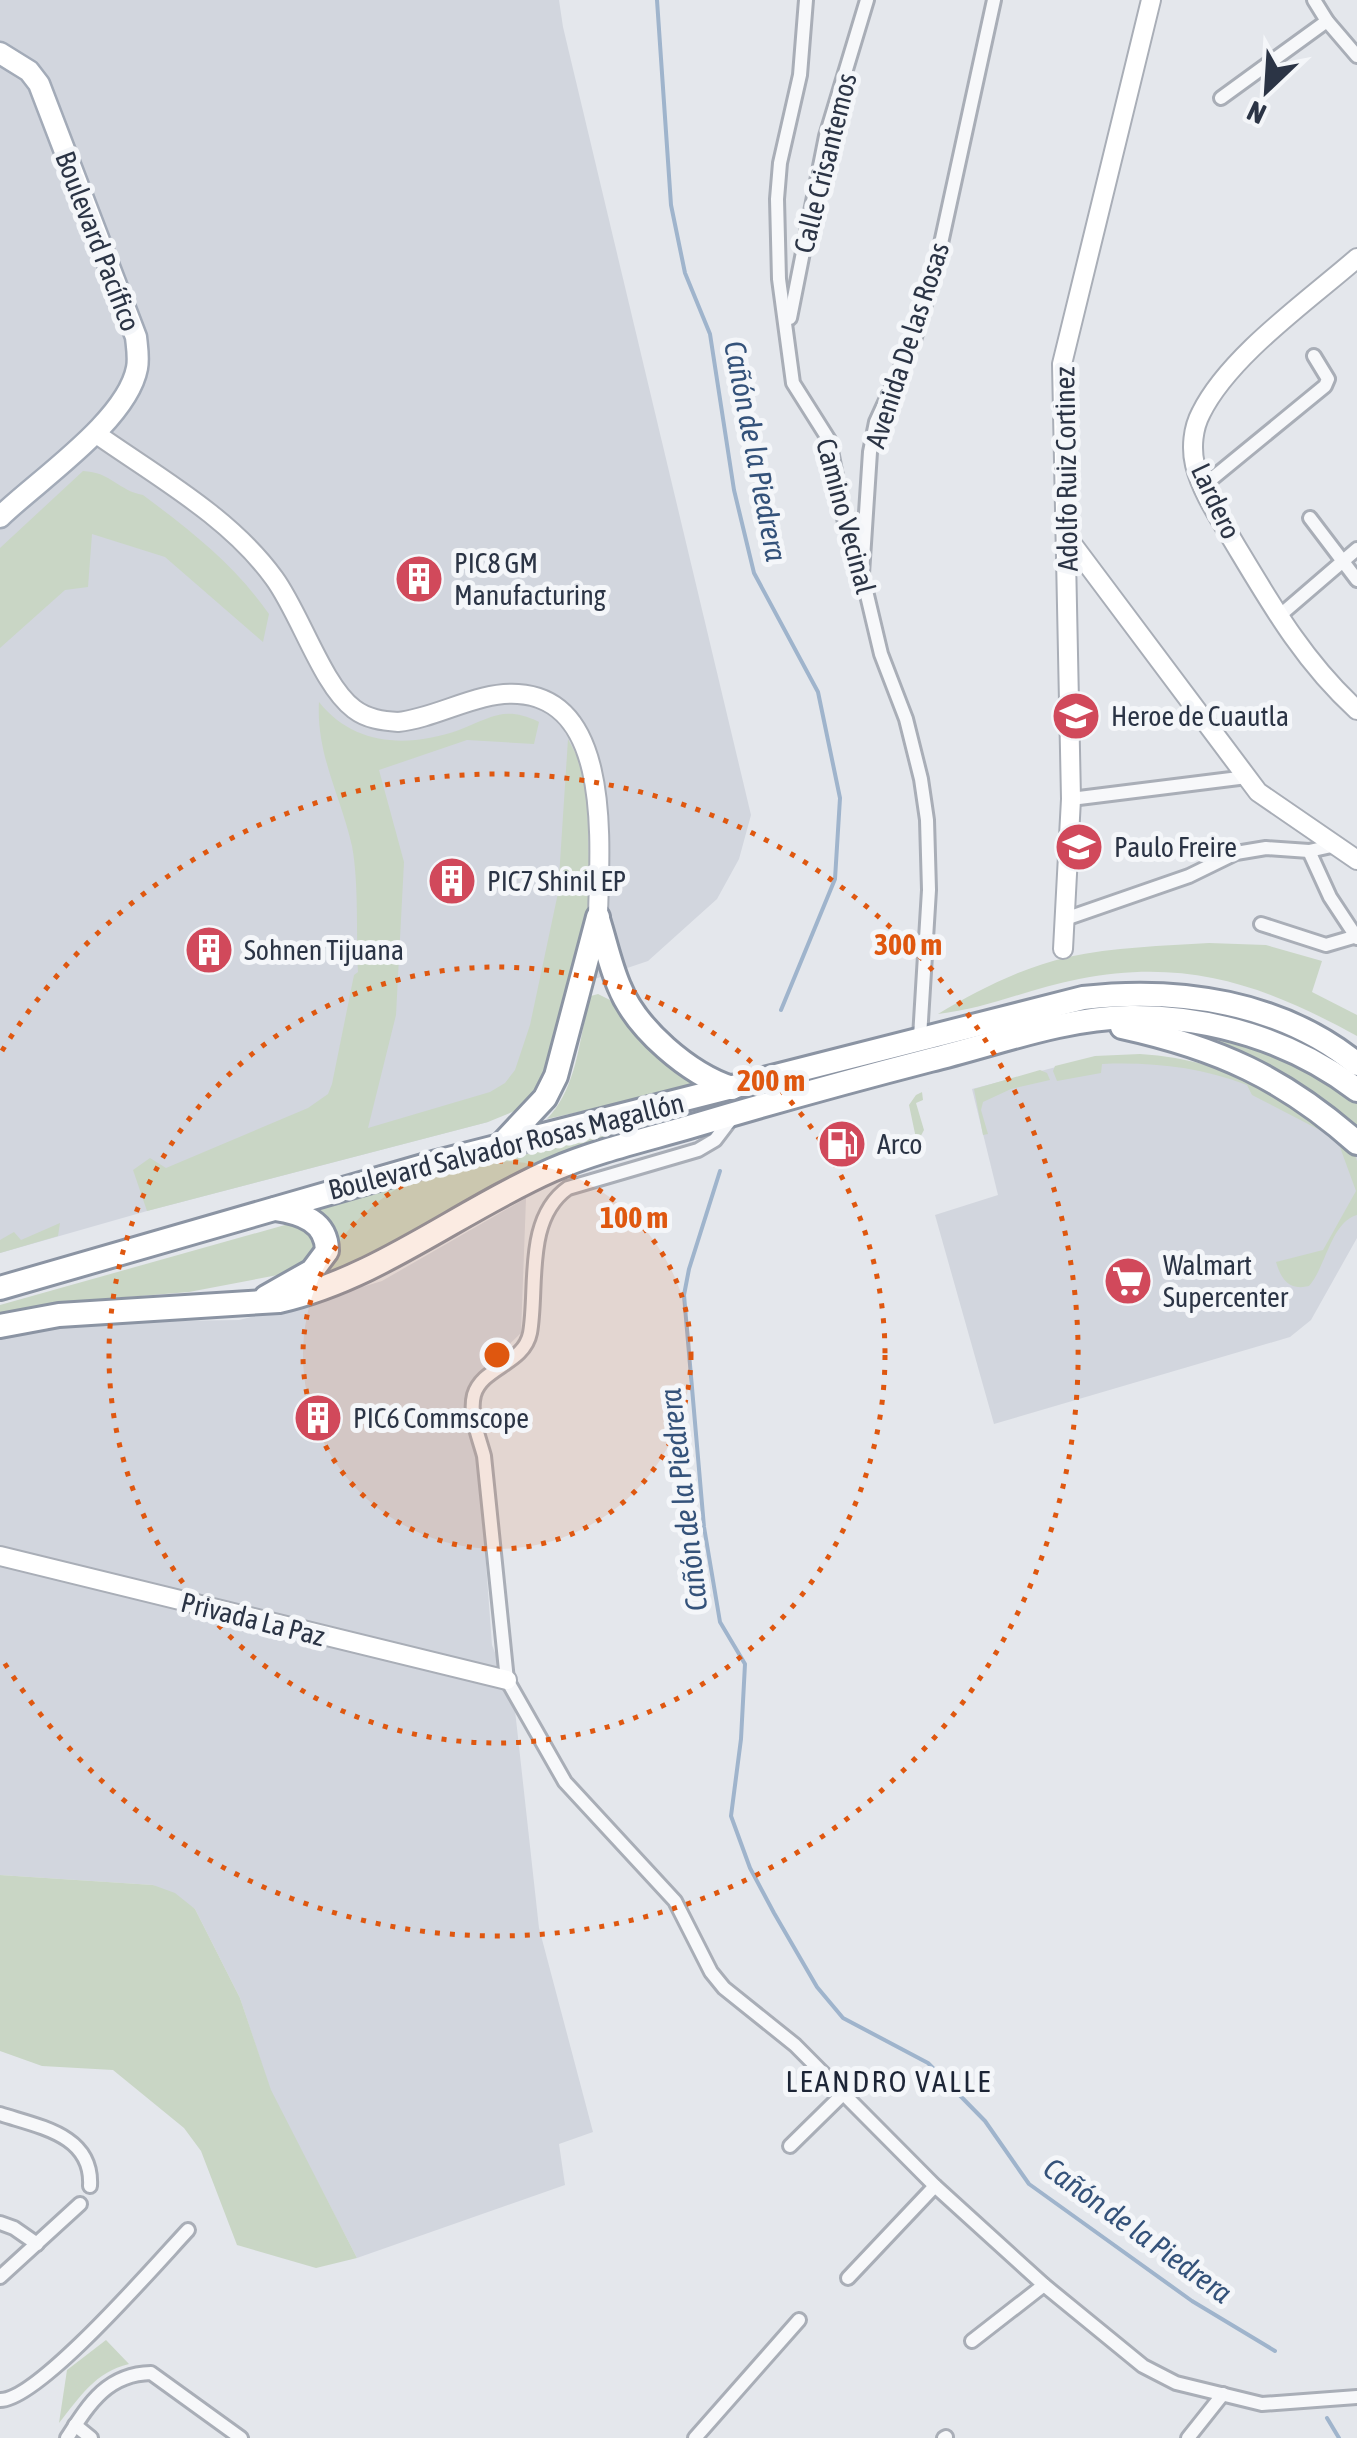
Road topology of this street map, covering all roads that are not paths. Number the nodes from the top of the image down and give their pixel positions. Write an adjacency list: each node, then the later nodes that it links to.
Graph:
1 (806, 0): 11 (street, Camino Vecinal)
2 (867, 0): 11 (street, Calle Crisantemos)
3 (994, 0): 20 (street, Avenida De las Rosas)
4 (1314, 0): 6 (street)
5 (1153, 2): 17 (street, Adolfo Ruiz Cortinez)
6 (1327, 21): 8 (street); 9 (street)
7 (0, 53): 13 (main road, Boulevard Pacífico)
8 (1357, 56)
9 (1221, 98)
10 (1357, 258): 14 (street, Lardero)
11 (788, 327): 20 (street, Camino Vecinal)
12 (1314, 356): 14 (street)
13 (96, 433): 15 (main road, Boulevard Pacífico); 29 (street)
14 (1203, 486): 22 (street, Lardero)
15 (0, 517)
16 (1310, 518): 19 (street)
17 (1067, 536): 24 (street); 25 (street, Adolfo Ruiz Cortinez)
18 (1357, 549): 19 (street)
19 (1343, 561): 21 (street); 22 (street)
20 (862, 574): 35 (street, Camino Vecinal)
21 (1357, 580)
22 (1278, 617): 23 (street, Lardero)
23 (1357, 710)
24 (1247, 777): 25 (street); 26 (street)
25 (1070, 799): 30 (street, Adolfo Ruiz Cortinez)
26 (1336, 845): 27 (street); 28 (street)
27 (1309, 851): 30 (street); 32 (street)
28 (1357, 860)
29 (598, 917): 37 (highway); 41 (highway)
30 (1065, 918): 33 (street, Adolfo Ruiz Cortinez)
31 (1261, 924): 32 (street)
32 (1357, 938)
33 (1063, 949)
34 (1074, 1022): 38 (highway, Boulevard Salvador Rosas Magallón); 39 (highway, Boulevard Salvador Rosas Magallón); 40 (highway)
35 (920, 1037): 36 (highway, Boulevard Salvador Rosas Magallón); 37 (highway, Boulevard Salvador Rosas Magallón)
36 (1357, 1064)
37 (732, 1088): 41 (highway, Boulevard Salvador Rosas Magallón)
38 (1357, 1090)
39 (736, 1113): 44 (highway, Boulevard Salvador Rosas Magallón); 47 (street)
40 (1357, 1143)
41 (498, 1148): 42 (highway, Boulevard Salvador Rosas Magallón)
42 (270, 1208): 43 (highway, Boulevard Salvador Rosas Magallón); 44 (highway)
43 (0, 1288)
44 (255, 1303): 45 (highway, Boulevard Salvador Rosas Magallón)
45 (0, 1326)
46 (0, 1556): 47 (street, Privada La Paz)
47 (507, 1680): 48 (street)
48 (845, 2092): 50 (street); 52 (street)
49 (0, 2114): 51 (street)
50 (790, 2146)
51 (90, 2186)
52 (935, 2186): 58 (street); 59 (street)
53 (80, 2204): 56 (street)
54 (0, 2224): 56 (street)
55 (188, 2230): 64 (street)
56 (37, 2244): 57 (street)
57 (0, 2277)
58 (848, 2278)
59 (1044, 2285): 61 (street); 62 (street)
60 (799, 2320): 69 (street)
61 (972, 2341)
62 (1222, 2394): 63 (street); 70 (street)
63 (1357, 2397)
64 (0, 2400)
65 (75, 2425): 66 (street); 67 (street); 68 (street)
66 (66, 2438)
67 (92, 2438)
68 (242, 2438)
69 (695, 2438)
70 (1188, 2438)

